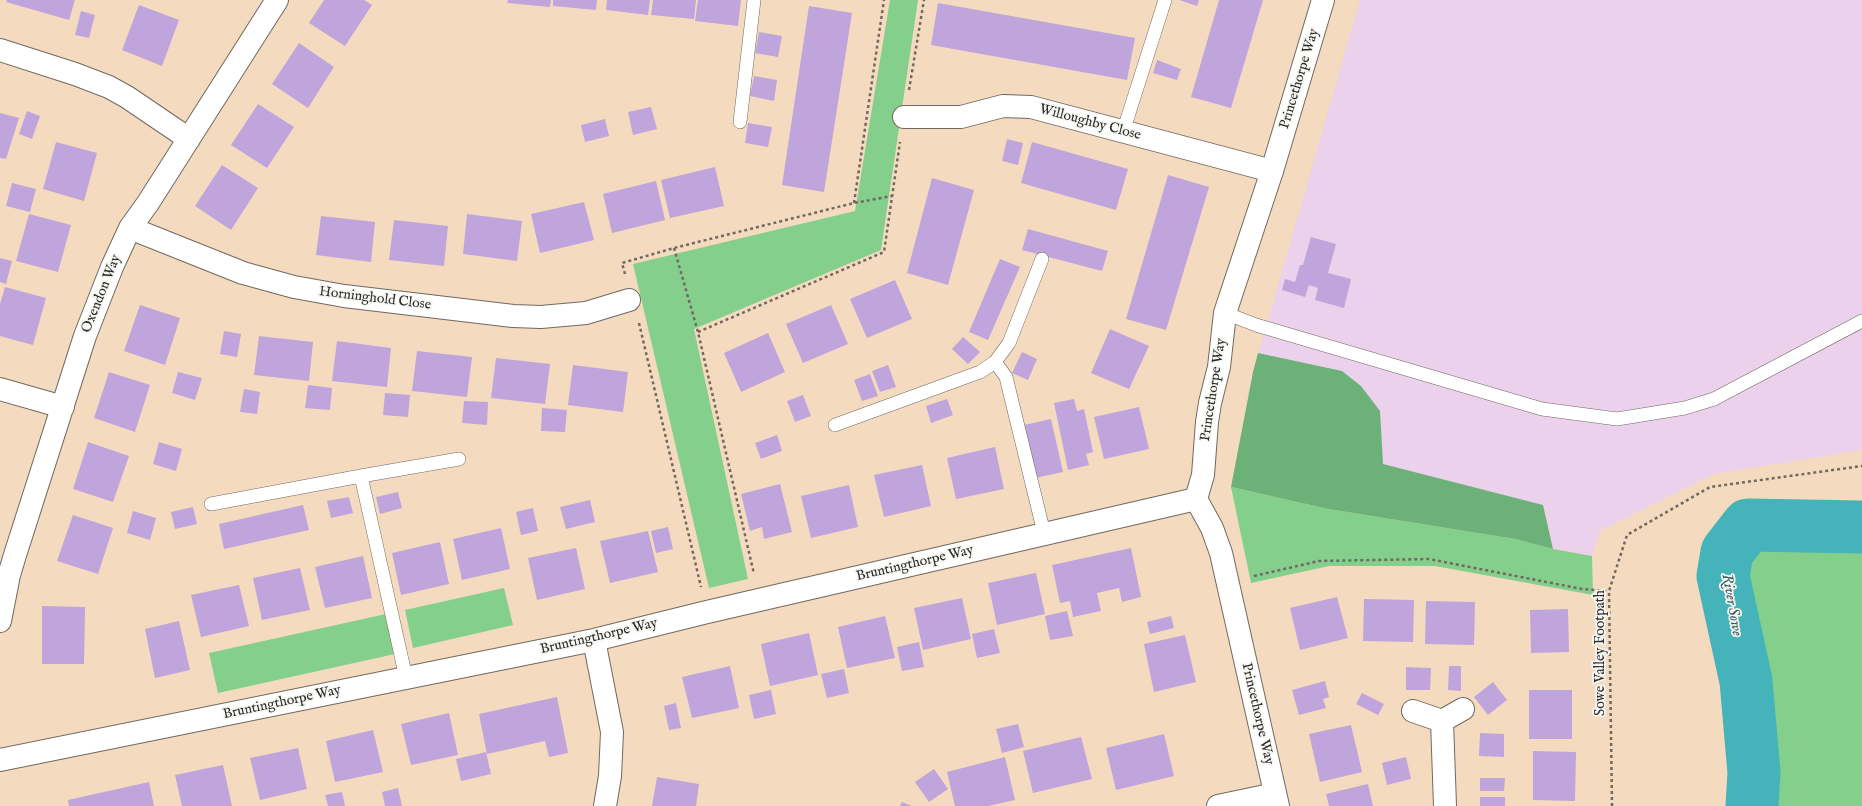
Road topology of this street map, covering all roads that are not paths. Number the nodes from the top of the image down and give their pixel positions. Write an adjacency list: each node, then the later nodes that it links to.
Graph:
1 (277, 0): 9 (street, Oxendon Way)
2 (754, 0): 7 (lane)
3 (1165, 0): 8 (lane)
4 (1324, 0): 10 (street, Princethorpe Way)
5 (0, 50): 9 (street)
6 (904, 116): 8 (street, Willoughby Close)
7 (740, 122)
8 (1123, 132): 10 (street, Willoughby Close)
9 (189, 139): 11 (street, Oxendon Way)
10 (1272, 171): 14 (street, Princethorpe Way)
11 (130, 228): 13 (street, Horninghold Close); 18 (street, Oxendon Way)
12 (1042, 259): 16 (lane)
13 (628, 300)
14 (1225, 313): 15 (lane); 22 (street, Princethorpe Way)
15 (1862, 321)
16 (994, 362): 19 (lane); 24 (lane)
17 (0, 389): 18 (street)
18 (63, 407): 25 (street, Oxendon Way)
19 (835, 425)
20 (459, 459): 21 (lane)
21 (361, 476): 23 (lane); 27 (lane)
22 (1196, 499): 24 (street, Bruntingthorpe Way); 32 (street, Princethorpe Way)
23 (211, 504)
24 (1044, 533): 26 (street, Bruntingthorpe Way)
25 (0, 621)
26 (594, 640): 27 (street, Bruntingthorpe Way); 33 (street)
27 (406, 678): 31 (street, Bruntingthorpe Way)
28 (1463, 709): 30 (street)
29 (1413, 711): 30 (street)
30 (1442, 721): 35 (street)
31 (0, 760)
32 (1277, 800): 34 (street)
33 (605, 806)
34 (1218, 806)
35 (1445, 806)

